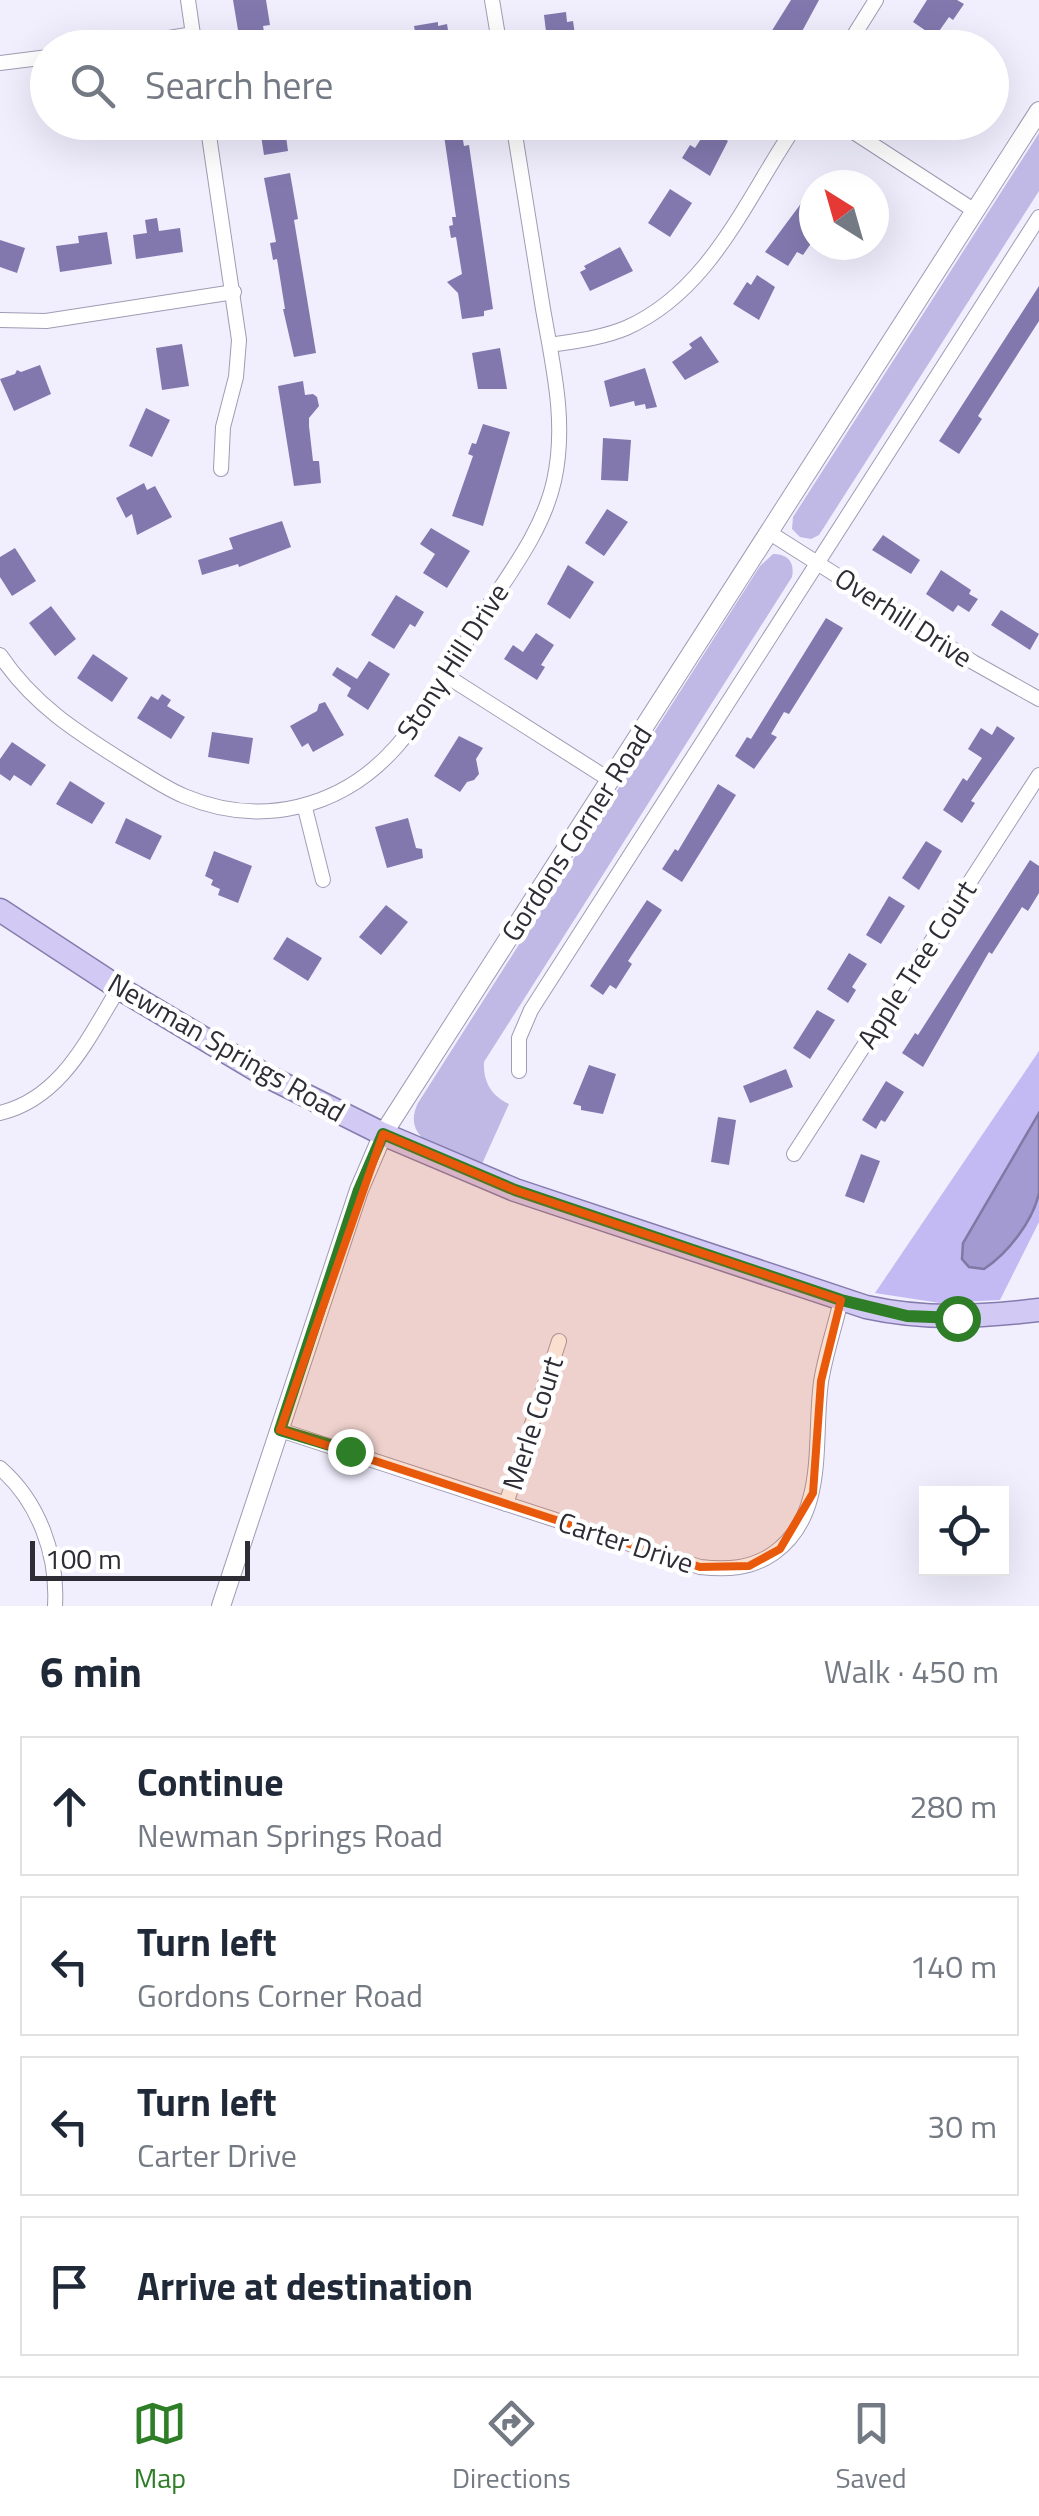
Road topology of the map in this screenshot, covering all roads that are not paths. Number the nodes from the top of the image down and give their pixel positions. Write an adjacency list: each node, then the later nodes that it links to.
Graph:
1 (188, 0): 4 (street)
2 (492, 0): 5 (street)
3 (876, 0): 6 (street)
4 (192, 30)
5 (497, 30)
6 (857, 30)
7 (30, 60): 8 (street)
8 (0, 64)
9 (1039, 110): 14 (street, Gordons Corner Road)
10 (211, 140): 16 (street)
11 (516, 140): 18 (street, Stony Hill Drive)
12 (786, 140): 18 (street)
13 (866, 140): 14 (street)
14 (975, 211): 20 (street, Gordons Corner Road)
15 (1039, 217): 21 (street, Gordons Corner Road)
16 (234, 292): 17 (street); 19 (street)
17 (0, 320)
18 (550, 345): 23 (street, Stony Hill Drive)
19 (221, 469)
20 (770, 532): 21 (street, Overhill Drive); 26 (street, Gordons Corner Road)
21 (818, 562): 24 (street, Overhill Drive); 31 (street, Gordons Corner Road)
22 (0, 655): 27 (street, Stony Hill Drive)
23 (445, 675): 26 (street); 27 (street, Stony Hill Drive)
24 (1039, 698)
25 (1039, 775): 34 (street, Apple Tree Court)
26 (610, 780): 33 (street, Gordons Corner Road)
27 (304, 808): 28 (street)
28 (323, 880)
29 (0, 910): 30 (main road, Newman Springs Road)
30 (118, 988): 32 (street); 33 (main road, Newman Springs Road)
31 (519, 1071)
32 (0, 1114)
33 (383, 1134): 35 (main road, Newman Springs Road); 38 (street, Gordons Corner Road)
34 (794, 1154)
35 (841, 1300): 36 (main road, Newman Springs Road); 40 (street, Carter Drive)
36 (1039, 1310)
37 (558, 1342): 40 (street, Merle Court)
38 (280, 1430): 40 (street, Carter Drive); 42 (street, Gordons Corner Road)
39 (0, 1468): 41 (street)
40 (506, 1504)
41 (54, 1606)
42 (220, 1606)

